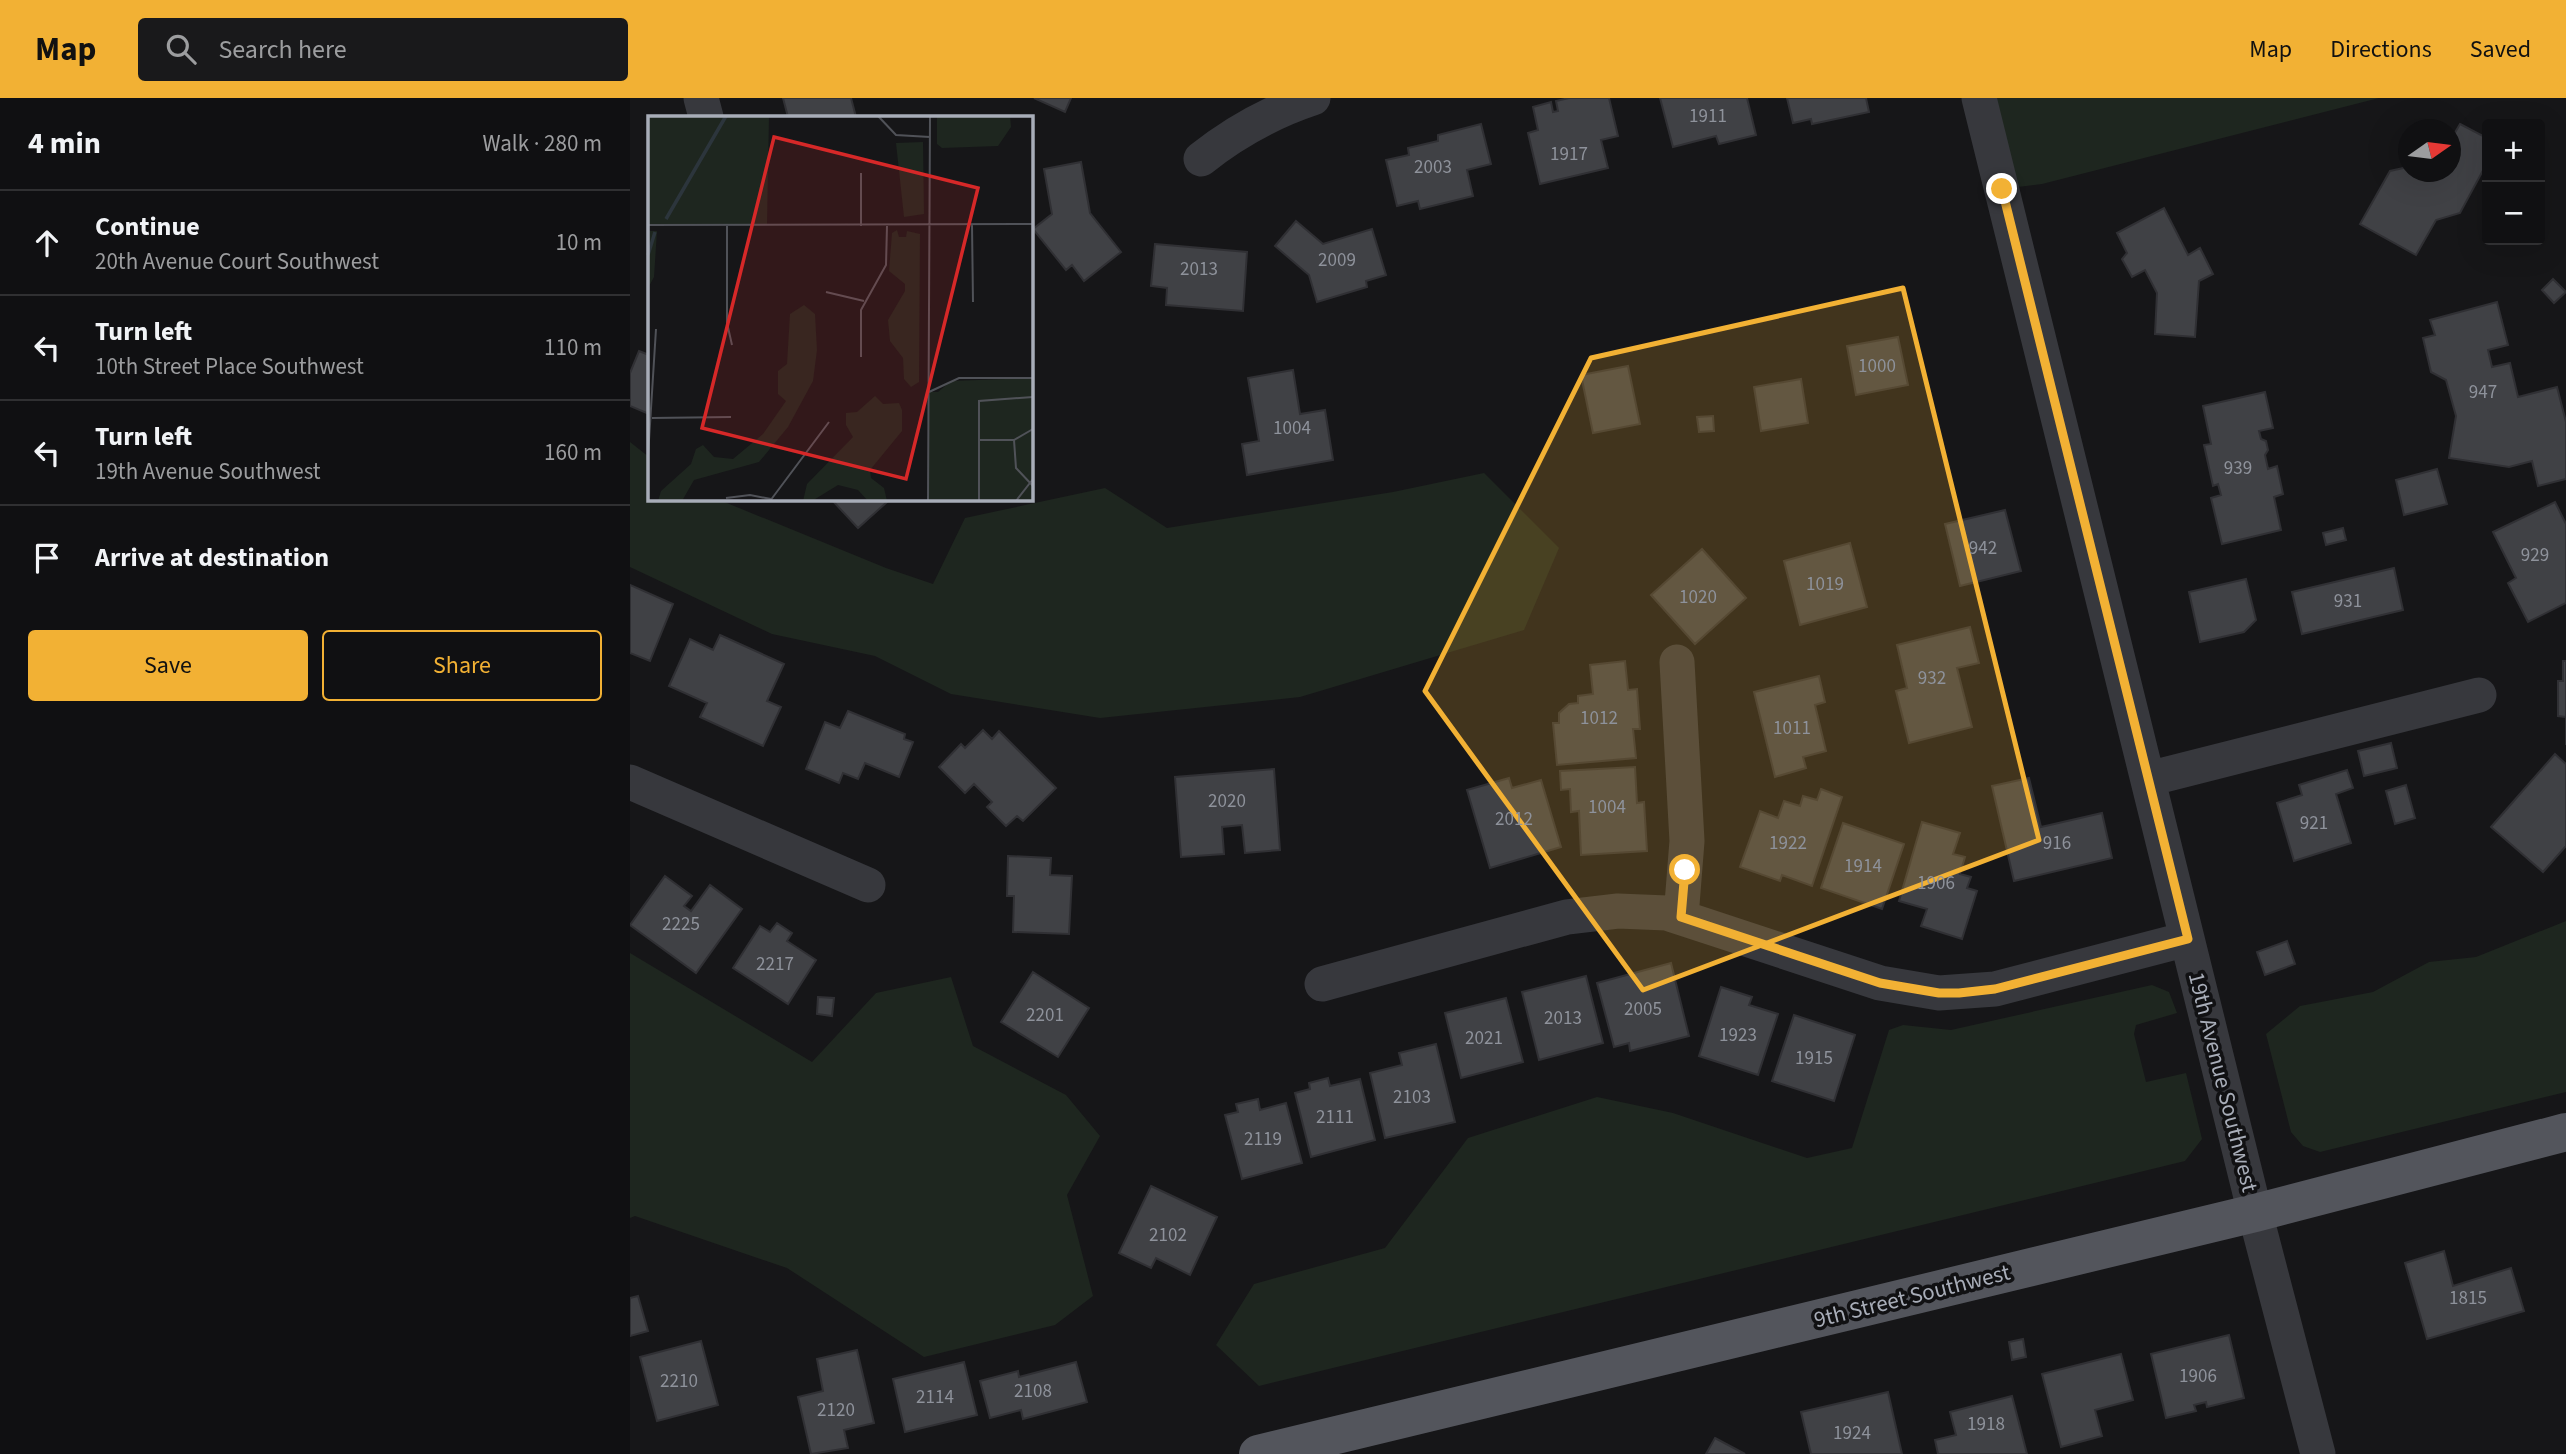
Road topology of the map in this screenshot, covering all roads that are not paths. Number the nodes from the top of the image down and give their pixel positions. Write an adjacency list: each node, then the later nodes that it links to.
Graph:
1 (701, 98): 4 (street)
2 (1313, 98): 5 (street)
3 (1979, 98): 8 (street, 19th Avenue Southwest)
4 (706, 116)
5 (1201, 159)
6 (1677, 662): 11 (street)
7 (2479, 695): 8 (street)
8 (2148, 779): 12 (street, 19th Avenue Southwest)
9 (630, 782): 10 (street)
10 (868, 885)
11 (1681, 917): 12 (street); 13 (street)
12 (2188, 939): 15 (street, 19th Avenue Southwest)
13 (1322, 984)
14 (2566, 1132): 15 (main road, 9th Street Southwest)
15 (2255, 1213): 16 (main road, 9th Street Southwest); 17 (street, 19th Avenue Southwest)
16 (1258, 1454)
17 (2318, 1454)

